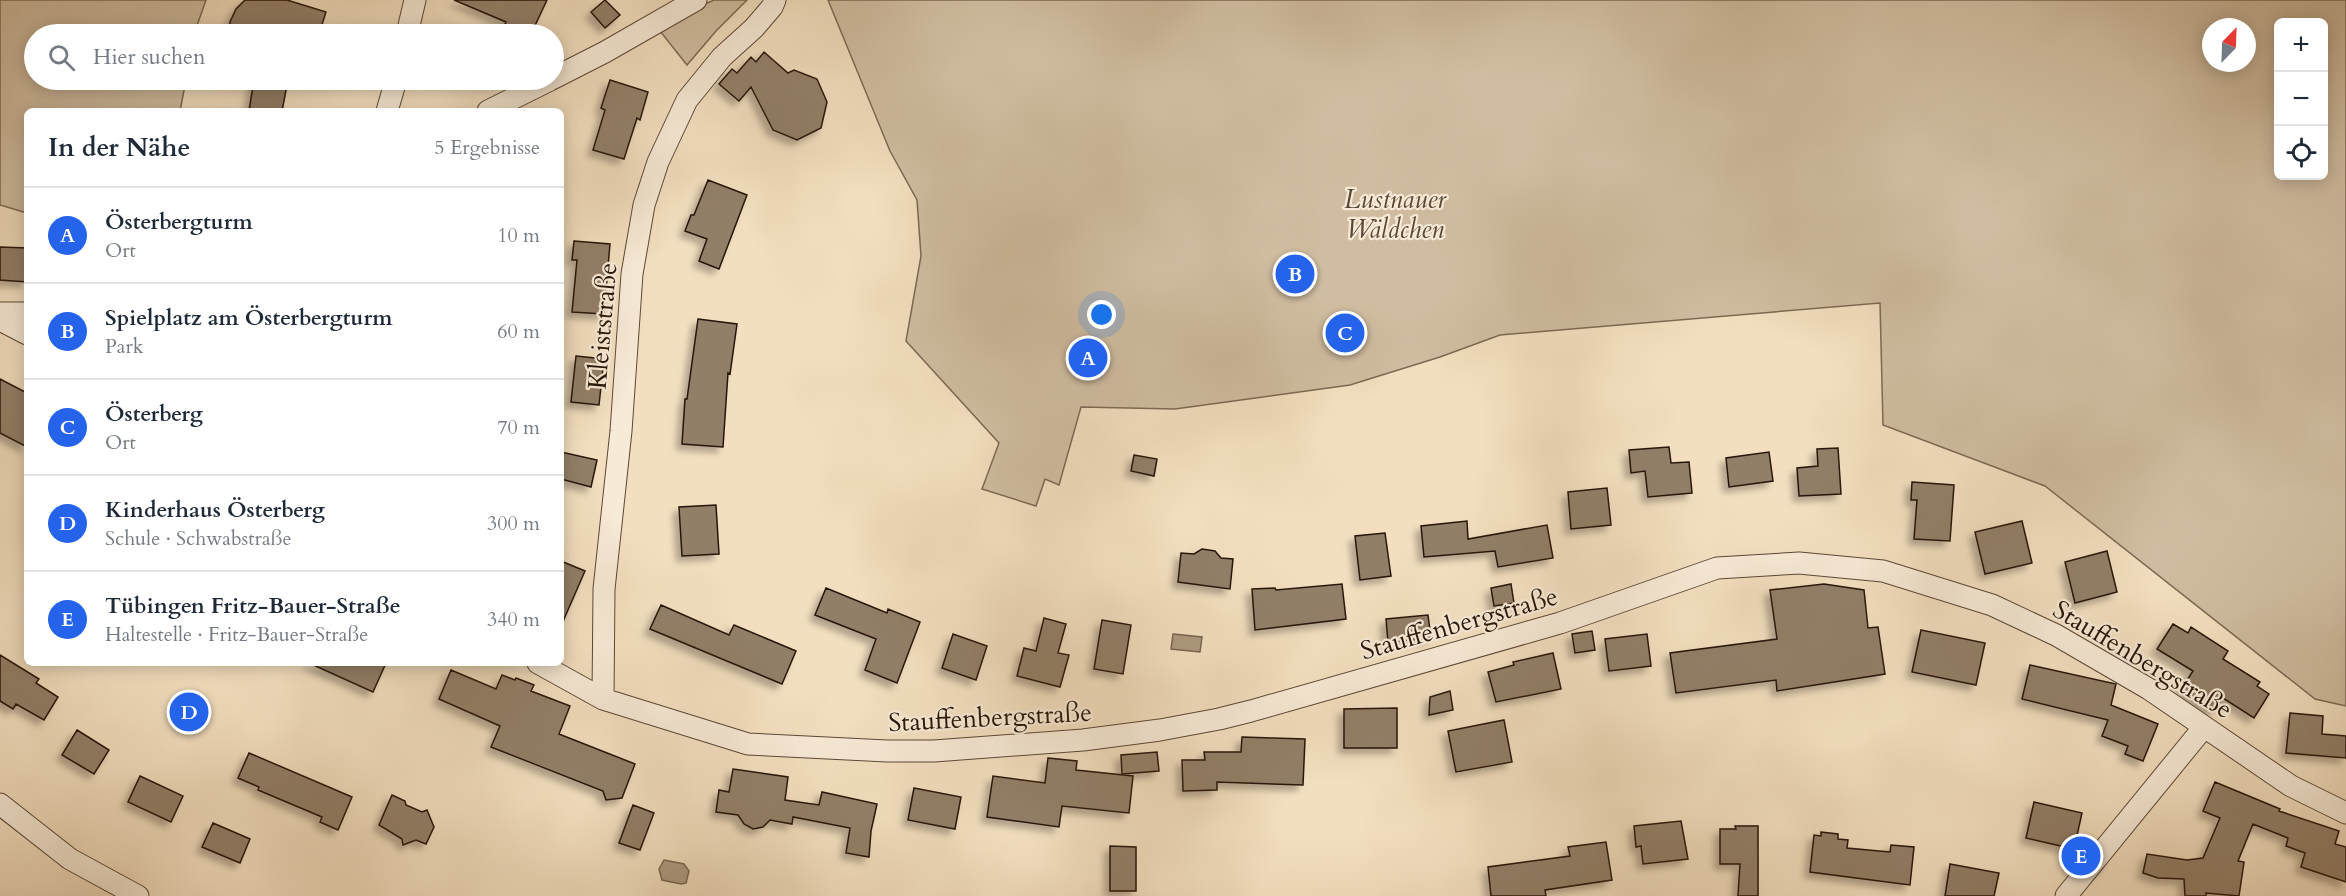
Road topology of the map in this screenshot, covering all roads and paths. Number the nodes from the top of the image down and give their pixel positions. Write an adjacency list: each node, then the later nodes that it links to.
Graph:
1 (415, 0): 4 (street)
2 (696, 0): 5 (street)
3 (775, 0): 15 (street, Kleiststraße)
4 (409, 24)
5 (564, 73)
6 (393, 90): 8 (street)
7 (530, 90): 9 (street)
8 (388, 108)
9 (494, 108)
10 (0, 313): 11 (street)
11 (24, 313)
12 (0, 320): 13 (street)
13 (24, 332)
14 (543, 666): 15 (street, Stauffenbergstraße)
15 (603, 699): 16 (street, Stauffenbergstraße)
16 (2204, 727): 18 (street, Stauffenbergstraße); 20 (street)
17 (0, 804): 19 (street)
18 (2346, 813)
19 (138, 896)
20 (2066, 896)

